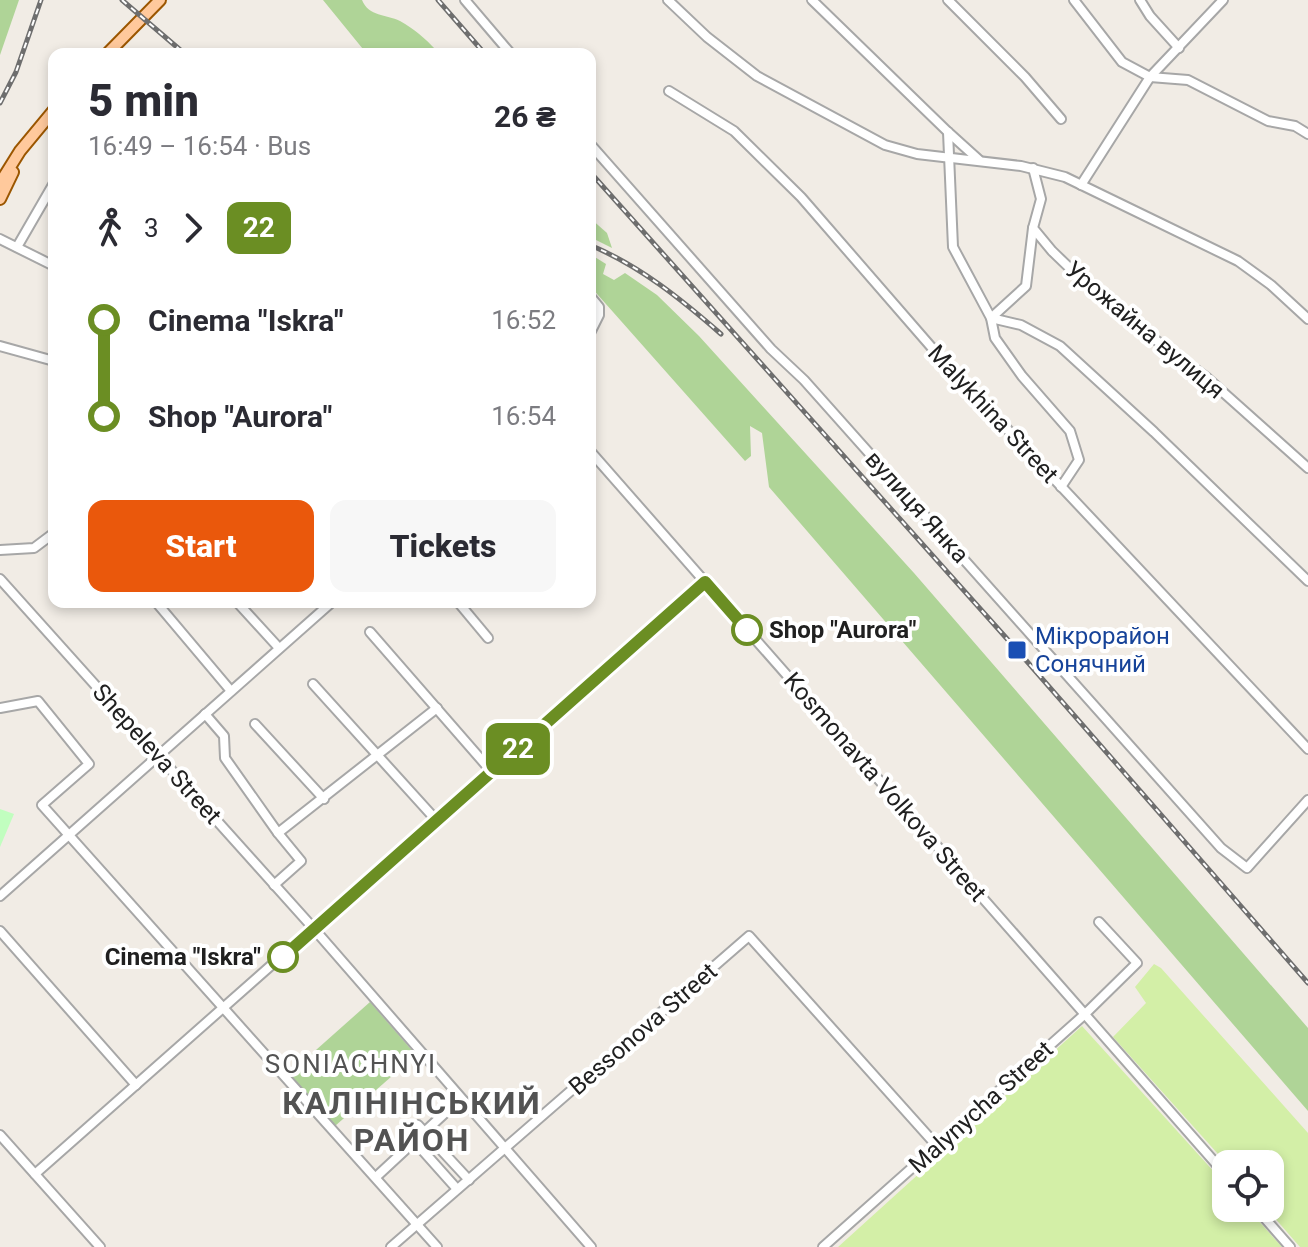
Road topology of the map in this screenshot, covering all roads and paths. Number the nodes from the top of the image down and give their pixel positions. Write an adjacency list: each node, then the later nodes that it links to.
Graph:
1 (160, 0): 9 (main road)
2 (465, 0): 10 (street)
3 (668, 0): 20 (street)
4 (812, 0): 16 (street)
5 (948, 0): 15 (street)
6 (1074, 0): 12 (street)
7 (1140, 0): 11 (street)
8 (1223, 0): 11 (street)
9 (113, 48)
10 (506, 48)
11 (1179, 48): 12 (street)
12 (1150, 77): 17 (street); 24 (street)
13 (669, 91): 37 (street, Malykhina Street)
14 (48, 117): 18 (main road)
15 (1061, 119)
16 (948, 132): 20 (street); 21 (street)
17 (1308, 134)
18 (20, 151): 23 (main road); 26 (main road)
19 (596, 151): 62 (street, вулиця Янка)
20 (949, 157): 21 (street); 31 (street)
21 (980, 160): 22 (street)
22 (1033, 168): 24 (street); 27 (street)
23 (0, 183)
24 (1081, 185): 32 (street)
25 (48, 194): 29 (street)
26 (0, 199)
27 (1033, 228): 31 (street); 36 (street, Урожайна вулиця)
28 (0, 239): 29 (street)
29 (17, 247): 30 (street)
30 (48, 263)
31 (991, 318): 37 (street); 42 (street)
32 (1308, 319)
33 (0, 346): 34 (street)
34 (48, 359)
35 (596, 458): 43 (street, Kosmonavta Volkova Street)
36 (1308, 468)
37 (1061, 487): 57 (street, Malykhina Street)
38 (48, 538): 39 (street)
39 (4, 550): 40 (street)
40 (0, 558)
41 (0, 579): 58 (street, Shepeleva Street)
42 (1308, 581)
43 (705, 582): 60 (street); 72 (street, Kosmonavta Volkova Street)
44 (161, 608): 52 (street)
45 (242, 608): 50 (street)
46 (325, 608): 50 (street)
47 (463, 608): 49 (street)
48 (370, 632): 54 (street)
49 (488, 638)
50 (279, 648): 52 (street)
51 (313, 684): 59 (street)
52 (231, 691): 55 (street)
53 (0, 708): 64 (street)
54 (437, 708): 59 (street); 60 (street)
55 (205, 714): 58 (street); 65 (street)
56 (255, 724): 61 (street)
57 (1308, 749)
58 (158, 756): 64 (street); 66 (street, Shepeleva Street)
59 (379, 756): 61 (street); 63 (street)
60 (492, 772): 63 (street)
61 (324, 799): 65 (street)
62 (1308, 800)
63 (437, 821): 69 (street)
64 (68, 833): 67 (street); 71 (street)
65 (278, 833): 66 (street)
66 (274, 885): 69 (street, Shepeleva Street)
67 (0, 896)
68 (1099, 922): 72 (street, Malynycha Street)
69 (315, 930): 71 (street); 74 (street, Shepeleva Street)
70 (0, 931): 73 (street)
71 (226, 1008): 73 (street); 82 (street)
72 (1084, 1015): 78 (street, Malynycha Street); 80 (street, Kosmonavta Volkova Street)
73 (136, 1085): 81 (street)
74 (460, 1099): 75 (street); 79 (street, Shepeleva Street)
75 (421, 1128): 77 (street); 83 (street)
76 (0, 1135): 81 (street)
77 (411, 1138): 82 (street); 84 (street)
78 (937, 1146): 79 (street, Bessonova Street); 91 (street, Malynycha Street)
79 (504, 1149): 83 (street, Bessonova Street); 90 (street, Shepeleva Street)
80 (1212, 1159)
81 (35, 1174): 87 (street)
82 (376, 1177): 86 (street)
83 (469, 1180): 84 (street, Bessonova Street)
84 (457, 1189): 86 (street, Bessonova Street)
85 (1268, 1222): 92 (street)
86 (417, 1224): 88 (street, Bessonova Street); 89 (street)
87 (100, 1247)
88 (391, 1247)
89 (437, 1247)
90 (591, 1247)
91 (823, 1247)
92 (1290, 1247)

